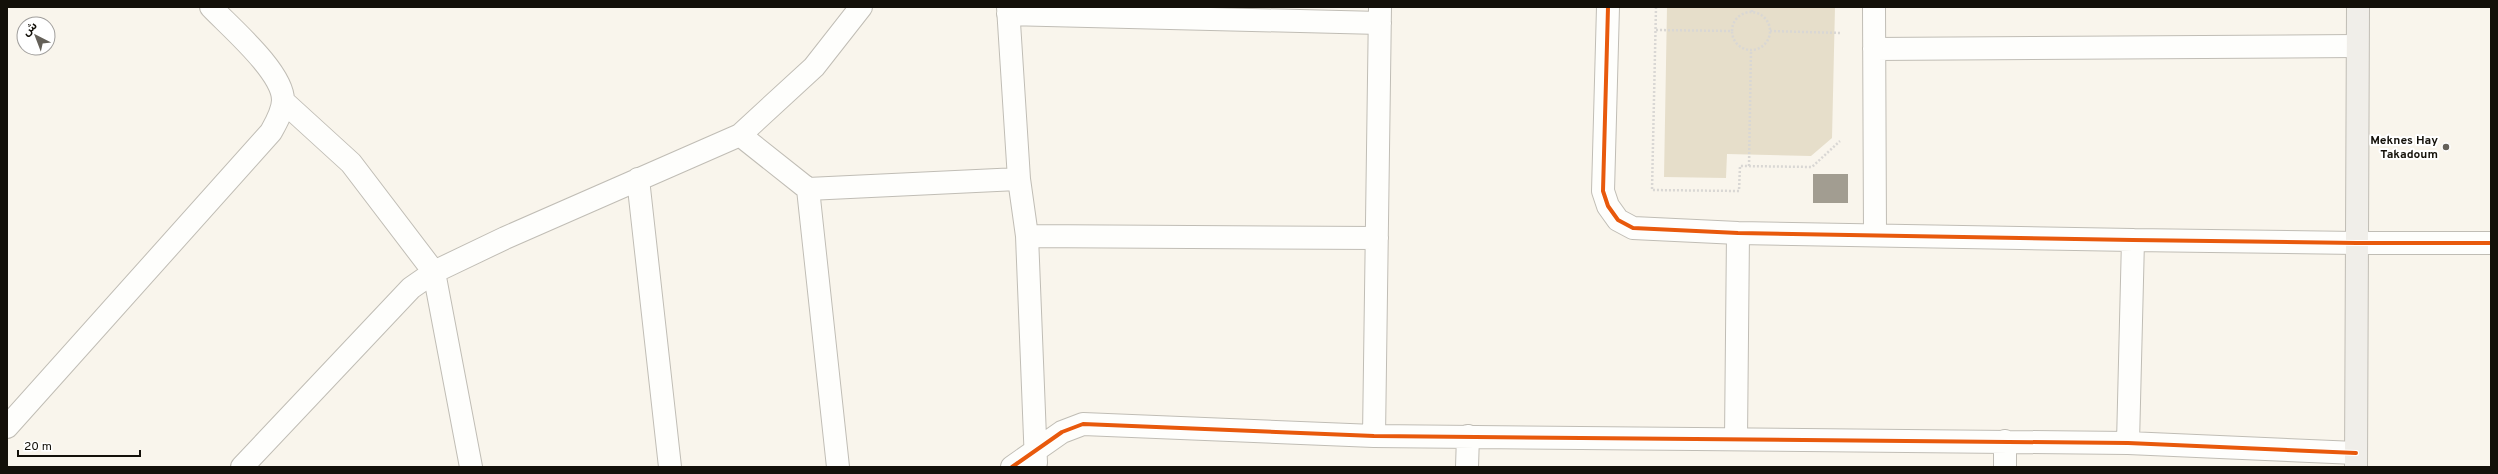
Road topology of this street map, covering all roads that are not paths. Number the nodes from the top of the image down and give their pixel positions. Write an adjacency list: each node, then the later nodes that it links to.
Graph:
1 (211, 7): 10 (street)
2 (860, 7): 11 (street)
3 (1608, 7): 15 (street)
4 (1874, 7): 8 (street)
5 (2358, 7): 9 (street)
6 (1008, 10): 7 (street); 13 (street)
7 (1380, 15): 18 (street)
8 (1874, 41): 9 (street); 16 (street)
9 (2357, 46): 20 (street)
10 (283, 100): 22 (street); 23 (street)
11 (740, 135): 12 (street); 14 (street)
12 (638, 179): 22 (street); 33 (street)
13 (1019, 179): 14 (street); 17 (street)
14 (808, 189): 34 (street)
15 (1738, 233): 16 (street); 26 (street)
16 (1875, 234): 19 (street)
17 (1026, 236): 18 (street); 29 (street)
18 (1377, 238): 24 (street)
19 (2132, 240): 20 (street); 28 (street)
20 (2357, 243): 21 (street); 30 (street)
21 (2491, 243)
22 (434, 272): 31 (street); 32 (street)
23 (10, 420)
24 (1374, 436): 25 (street); 29 (street)
25 (1468, 436): 26 (street); 36 (street)
26 (1736, 439): 27 (street)
27 (2006, 441): 28 (street); 37 (street)
28 (2128, 443): 30 (street)
29 (1036, 459): 35 (street)
30 (2356, 460)
31 (242, 467)
32 (471, 467)
33 (670, 467)
34 (838, 467)
35 (1012, 467)
36 (1468, 467)
37 (2005, 467)

